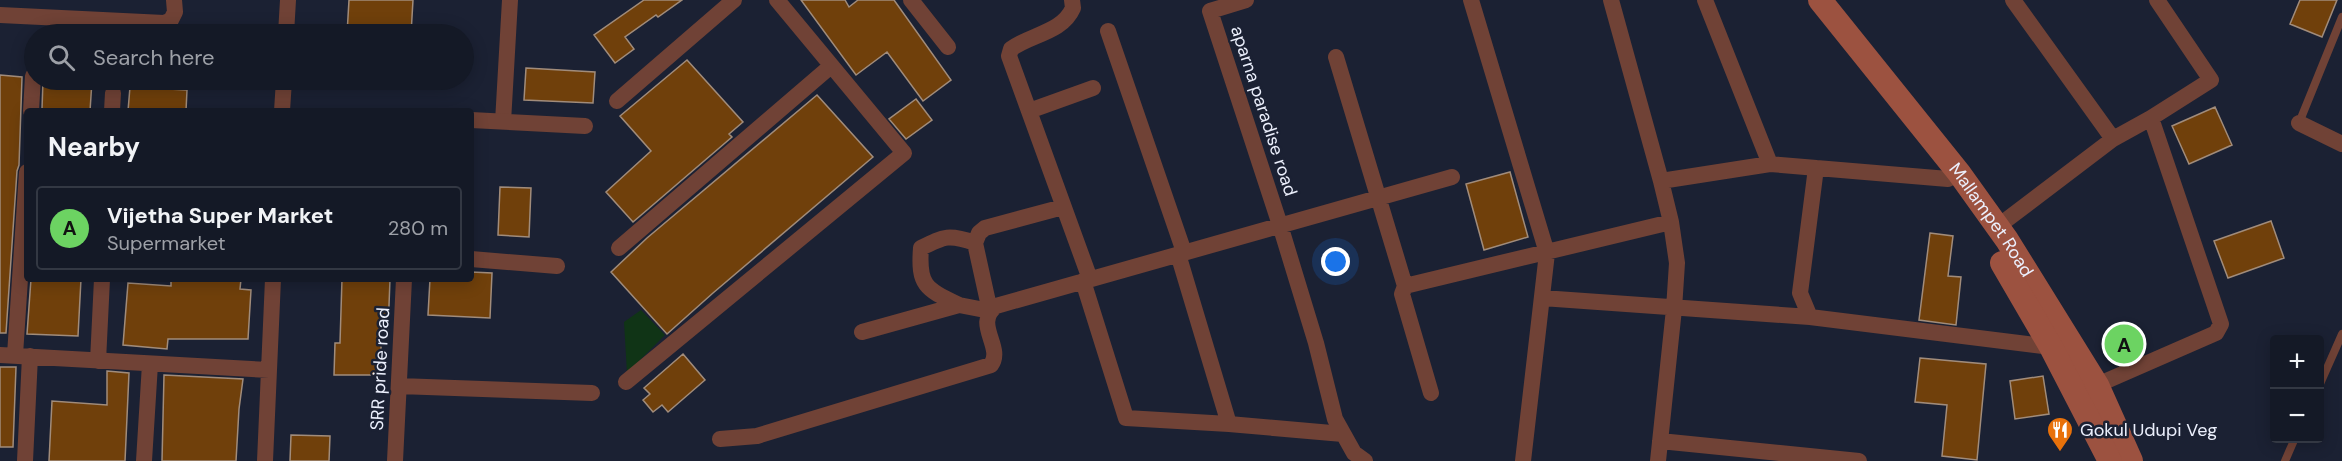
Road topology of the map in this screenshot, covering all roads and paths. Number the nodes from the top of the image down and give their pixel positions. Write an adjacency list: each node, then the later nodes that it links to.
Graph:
1 (1, 0): 17 (street)
2 (174, 0): 17 (street)
3 (288, 0): 19 (street)
4 (510, 0): 35 (street)
5 (734, 0): 28 (street)
6 (777, 0): 23 (street)
7 (911, 0): 21 (street)
8 (1072, 0): 32 (street)
9 (1246, 0): 16 (street, aparna paradise road)
10 (1472, 0): 54 (street)
11 (1611, 0): 44 (street)
12 (1705, 0): 40 (street)
13 (2013, 0): 38 (street)
14 (2157, 0): 33 (street)
15 (1814, 4): 42 (main road, Mallampet Road)
16 (1209, 5): 49 (street, aparna paradise road)
17 (0, 15)
18 (2342, 17): 36 (lane)
19 (287, 24)
20 (1108, 31): 53 (street)
21 (948, 47)
22 (1336, 57): 45 (street)
23 (831, 66): 52 (street); 75 (street)
24 (1093, 88): 32 (street)
25 (32, 90): 29 (street)
26 (283, 90): 31 (street)
27 (113, 93): 30 (street)
28 (617, 101)
29 (31, 108)
30 (112, 108)
31 (282, 108)
32 (1029, 111): 46 (street)
33 (2151, 118): 38 (street); 76 (street)
34 (474, 120): 35 (street)
35 (504, 122): 37 (street)
36 (2299, 123): 39 (street)
37 (585, 126)
38 (2113, 138): 50 (street)
39 (2342, 144)
40 (1770, 164): 41 (street); 44 (street)
41 (1816, 168): 42 (street); 66 (street)
42 (1953, 176): 50 (main road, Mallampet Road); 69 (main road, Mallampet Road)
43 (1452, 177): 45 (street)
44 (1661, 181): 48 (street)
45 (1378, 197): 49 (street); 61 (street)
46 (1064, 207): 51 (street); 57 (street)
47 (24, 218): 70 (street)
48 (1671, 222): 54 (street); 64 (street)
49 (1280, 225): 53 (street); 81 (street, aparna paradise road)
50 (1997, 227): 69 (main road, Mallampet Road)
51 (975, 243): 63 (street); 65 (street)
52 (619, 248)
53 (1181, 253): 57 (street); 80 (street)
54 (1547, 253): 61 (street); 62 (street)
55 (474, 259): 56 (street)
56 (557, 266)
57 (1086, 280): 65 (street); 80 (street)
58 (102, 282): 71 (street)
59 (273, 282): 73 (street)
60 (404, 282): 77 (street, SRR pride road)
61 (1405, 286): 79 (street)
62 (1542, 298): 64 (street); 90 (street)
63 (959, 305): 65 (street); 67 (street)
64 (1674, 309): 66 (street); 83 (street)
65 (990, 311): 82 (street)
66 (1810, 317): 69 (street)
67 (862, 332)
68 (2342, 334): 74 (lane)
69 (2060, 343): 76 (main road, Mallampet Road); 93 (main road, Mallampet Road)
70 (15, 355): 71 (street); 85 (street)
71 (98, 361): 72 (street)
72 (150, 364): 73 (street); 86 (street)
73 (269, 370): 87 (street)
74 (2324, 373)
75 (626, 382)
76 (2097, 385): 94 (main road, Mallampet Road)
77 (399, 386): 78 (street); 88 (street, SRR pride road)
78 (592, 393)
79 (1431, 393)
80 (1230, 424): 81 (street)
81 (1343, 435): 89 (street, aparna paradise road)
82 (720, 439)
83 (1660, 441): 91 (street); 92 (street)
84 (2293, 443): 95 (lane)
85 (25, 461)
86 (144, 461)
87 (265, 461)
88 (395, 461)
89 (1365, 461)
90 (1523, 461)
91 (1658, 461)
92 (1859, 461)
93 (2110, 461)
94 (2131, 461)
95 (2285, 461)

